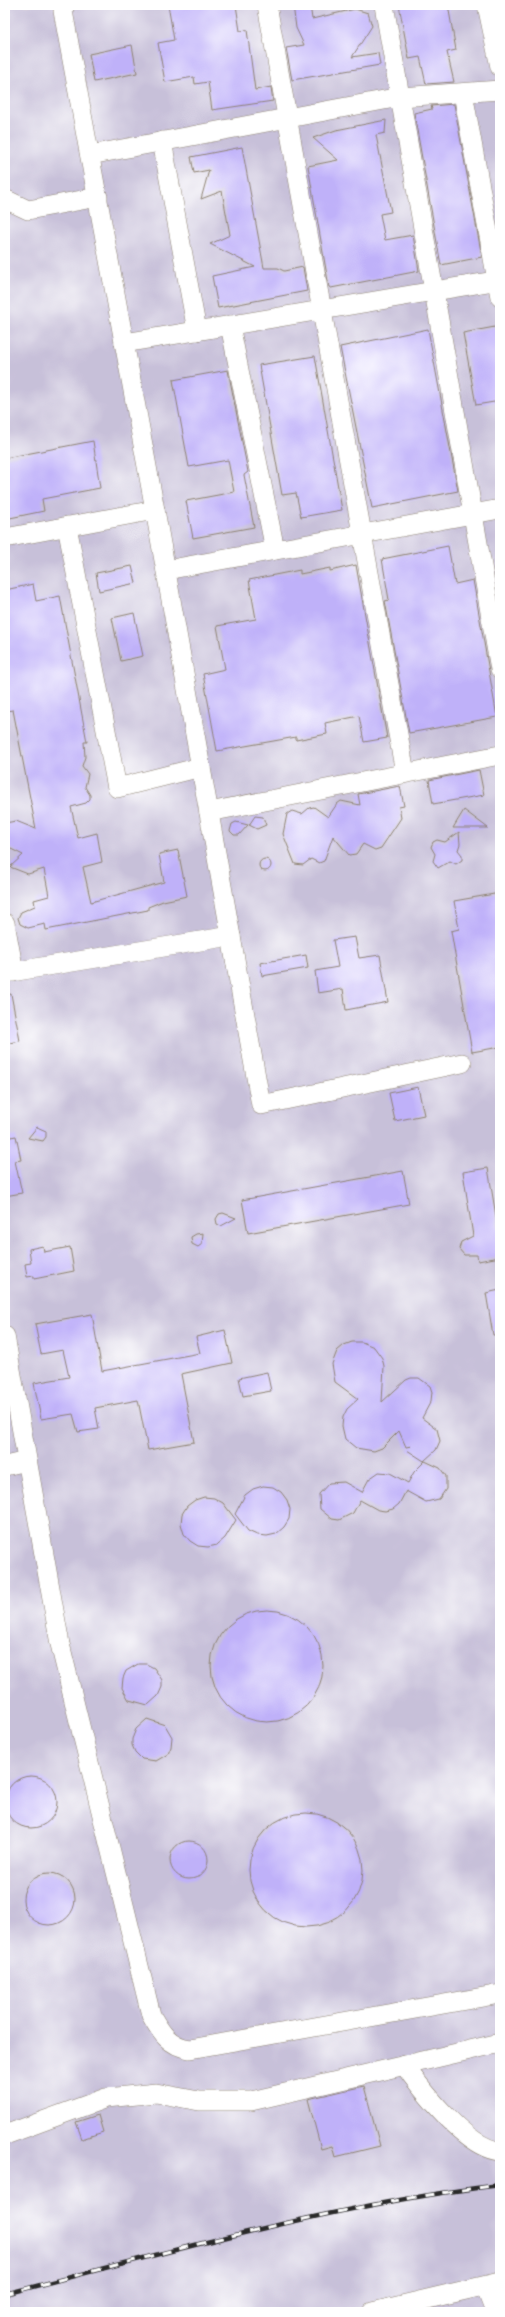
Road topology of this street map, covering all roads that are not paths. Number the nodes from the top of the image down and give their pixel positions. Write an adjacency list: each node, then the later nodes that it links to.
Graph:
1 (65, 5): 11 (lane)
2 (267, 5): 9 (lane)
3 (384, 5): 8 (lane)
4 (487, 5): 5 (lane)
5 (500, 67)
6 (500, 90): 7 (lane)
7 (463, 93): 8 (lane); 14 (lane)
8 (400, 97): 9 (lane); 15 (lane)
9 (288, 118): 10 (lane); 16 (lane)
10 (162, 141): 11 (lane); 18 (lane)
11 (90, 155): 12 (lane)
12 (98, 197): 13 (lane); 19 (lane)
13 (5, 199)
14 (499, 286): 15 (lane)
15 (434, 292): 16 (lane); 22 (lane)
16 (322, 310): 17 (lane); 24 (lane)
17 (230, 325): 18 (lane); 26 (lane)
18 (196, 331): 19 (lane)
19 (124, 343): 21 (lane)
20 (500, 509): 22 (lane)
21 (155, 510): 23 (lane); 27 (lane)
22 (473, 514): 24 (lane); 28 (lane)
23 (68, 526): 25 (lane); 30 (lane)
24 (362, 534): 26 (lane); 31 (lane)
25 (5, 538)
26 (275, 550): 27 (lane)
27 (166, 570): 30 (lane)
28 (500, 669)
29 (500, 755): 31 (lane)
30 (201, 767): 32 (lane)
31 (406, 774): 32 (lane)
32 (209, 812): 34 (lane)
33 (5, 923): 35 (lane)
34 (231, 936): 35 (lane); 36 (lane)
35 (10, 972)
36 (462, 1063)
37 (5, 1336): 38 (lane)
38 (27, 1461): 39 (lane); 40 (lane)
39 (5, 1466)
40 (500, 1994)
41 (500, 2043): 42 (lane)
42 (404, 2065): 43 (lane); 44 (lane)
43 (5, 2135)
44 (500, 2151)
45 (492, 2284): 46 (lane); 47 (lane)
46 (372, 2312)
47 (495, 2312)

